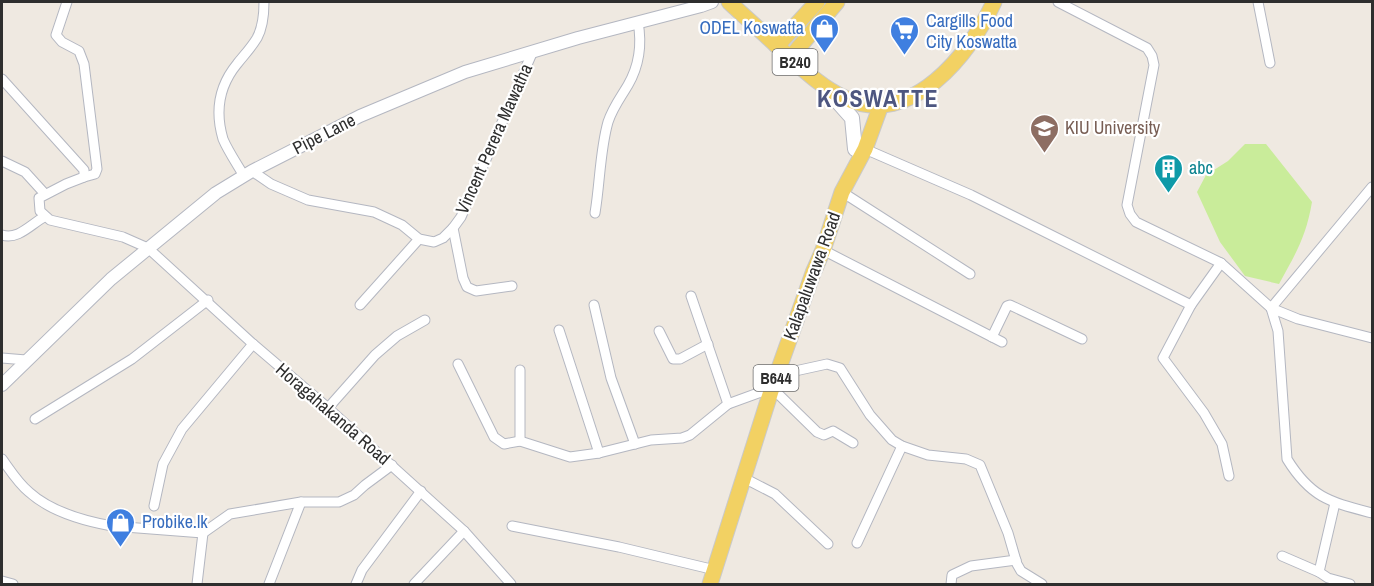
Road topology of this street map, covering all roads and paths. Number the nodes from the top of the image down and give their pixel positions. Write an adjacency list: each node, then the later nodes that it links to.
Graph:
1 (67, 2): 21 (street)
2 (264, 2): 20 (street)
3 (712, 2): 10 (street, Pipe Lane)
4 (729, 2): 11 (main road, B240)
5 (817, 2): 11 (main road)
6 (837, 2): 13 (main road)
7 (994, 2): 17 (main road)
8 (1058, 2): 32 (street)
9 (1258, 2): 14 (street)
10 (638, 22): 12 (street, Pipe Lane); 25 (street)
11 (777, 46): 13 (main road, B240)
12 (533, 51): 20 (street, Pipe Lane); 27 (street, Vincent Perera Mawatha)
13 (790, 58): 16 (main road, B240)
14 (1270, 63)
15 (2, 79): 21 (street)
16 (823, 86): 17 (main road, B240); 18 (main road)
17 (876, 105): 18 (main road, Kalapaluwawa Road / B644)
18 (860, 149): 23 (main road, Kalapaluwawa Road / B644); 39 (street)
19 (2, 161): 24 (street)
20 (248, 173): 29 (street); 30 (street, Pipe Lane)
21 (84, 177): 24 (street)
22 (1372, 187): 40 (street)
23 (842, 192): 31 (main road, Kalapaluwawa Road / B644); 33 (street)
24 (45, 194): 26 (street)
25 (595, 213)
26 (44, 217): 28 (street); 30 (street, Horagahakanda Road)
27 (453, 228): 29 (street); 34 (street, Vincent Perera Mawatha)
28 (2, 235)
29 (419, 239): 37 (street)
30 (148, 248): 36 (street, Horagahakanda Road); 51 (street, Pipe Lane)
31 (823, 250): 44 (street); 54 (main road, Kalapaluwawa Road / B644)
32 (1221, 263): 39 (street); 40 (street)
33 (970, 274)
34 (512, 285)
35 (691, 296): 49 (street)
36 (208, 300): 48 (street, Horagahakanda Road); 58 (street)
37 (360, 305)
38 (594, 305): 61 (street)
39 (1191, 306): 66 (street)
40 (1271, 308): 45 (street); 70 (street)
41 (425, 320): 57 (street)
42 (559, 330): 63 (street)
43 (658, 331): 49 (street)
44 (992, 337): 46 (street); 47 (street)
45 (1372, 338)
46 (1082, 339)
47 (1002, 342)
48 (253, 344): 57 (street, Horagahakanda Road); 71 (street)
49 (708, 344): 56 (street)
50 (2, 358): 51 (street)
51 (26, 360): 55 (street, Pipe Lane)
52 (458, 364): 59 (street)
53 (520, 370): 59 (street)
54 (774, 382): 56 (street); 60 (street); 62 (street); 67 (main road, Kalapaluwawa Road / B644)
55 (2, 385)
56 (728, 404): 61 (street)
57 (328, 408): 65 (street, Horagahakanda Road)
58 (35, 419)
59 (520, 441): 63 (street)
60 (853, 443)
61 (635, 444): 63 (street)
62 (902, 446): 76 (street); 79 (street)
63 (599, 453)
64 (2, 459): 75 (street)
65 (392, 465): 68 (street, Horagahakanda Road); 69 (street)
66 (1229, 476)
67 (744, 478): 77 (street); 81 (main road, Kalapaluwawa Road / B644)
68 (421, 491): 74 (street, Horagahakanda Road); 88 (street)
69 (301, 502): 75 (street); 87 (street)
70 (1335, 503): 72 (street); 80 (street)
71 (154, 506)
72 (1372, 513)
73 (512, 526): 81 (street)
74 (464, 531): 89 (street); 90 (street, Horagahakanda Road)
75 (203, 533): 86 (street)
76 (856, 543)
77 (828, 544)
78 (1282, 556): 80 (street)
79 (1016, 560): 83 (street); 91 (street)
80 (1319, 572): 84 (street)
81 (713, 577)
82 (2, 581): 85 (street)
83 (1028, 581): 92 (street)
84 (1327, 581): 93 (street)
85 (13, 585)
86 (197, 585)
87 (269, 585)
88 (356, 585)
89 (414, 585)
90 (511, 585)
91 (951, 585)
92 (1042, 585)
93 (1350, 585)

